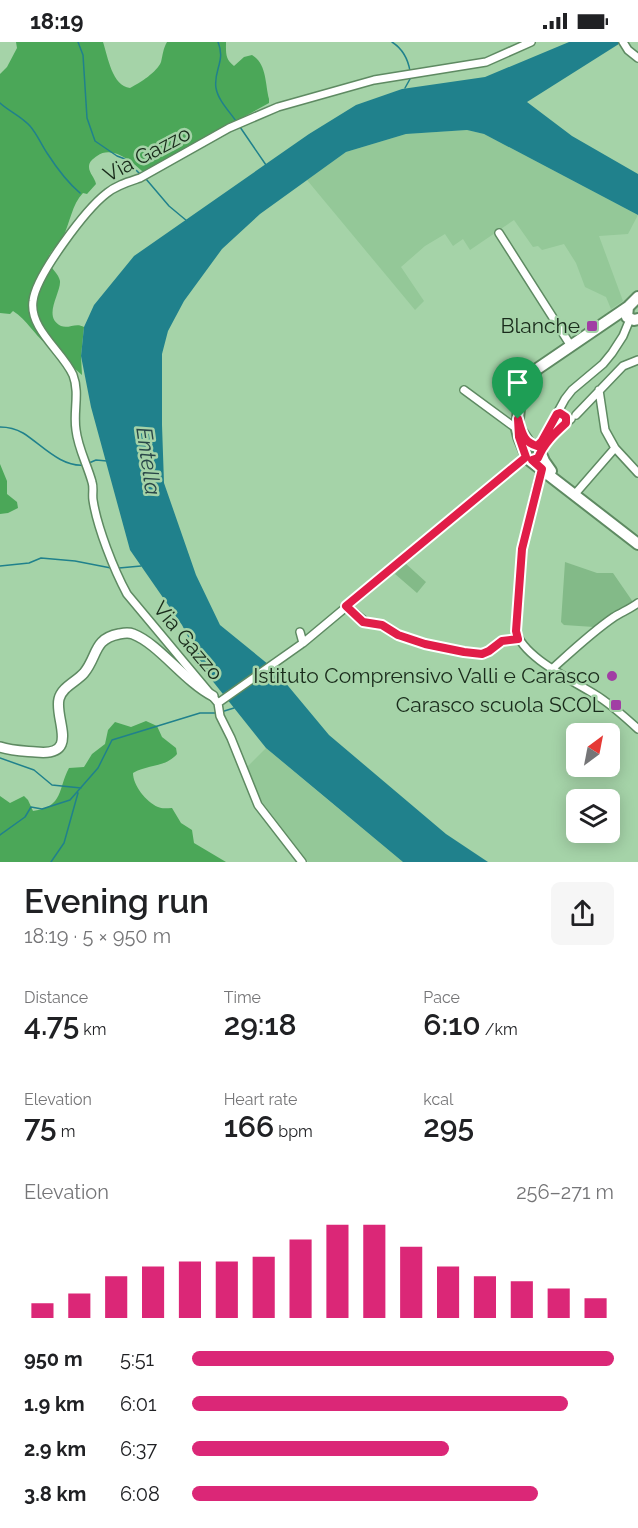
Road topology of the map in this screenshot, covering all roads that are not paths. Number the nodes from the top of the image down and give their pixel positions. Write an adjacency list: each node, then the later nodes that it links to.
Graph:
1 (531, 42): 27 (street, Via Gazzo)
2 (623, 43): 3 (street)
3 (638, 58)
4 (499, 233): 7 (street)
5 (638, 297): 6 (main road)
6 (631, 315): 7 (main road); 11 (street)
7 (571, 346): 13 (main road)
8 (638, 360): 10 (street)
9 (464, 390): 13 (street)
10 (599, 390): 12 (street); 14 (street)
11 (557, 414): 12 (street); 15 (street)
12 (571, 419): 15 (street)
13 (518, 424): 15 (main road)
14 (615, 448): 17 (street); 19 (street)
15 (533, 452): 16 (main road); 18 (main road); 22 (street)
16 (542, 469): 18 (main road); 24 (street)
17 (638, 473)
18 (566, 486): 19 (main road)
19 (575, 494): 20 (main road)
20 (638, 544)
21 (638, 603): 26 (street)
22 (346, 606): 24 (street); 25 (street)
23 (300, 632): 25 (street)
24 (518, 639): 26 (street)
25 (302, 643): 27 (street)
26 (552, 669): 28 (street)
27 (217, 700): 29 (street); 30 (street)
28 (638, 729)
29 (0, 747)
30 (302, 862)

